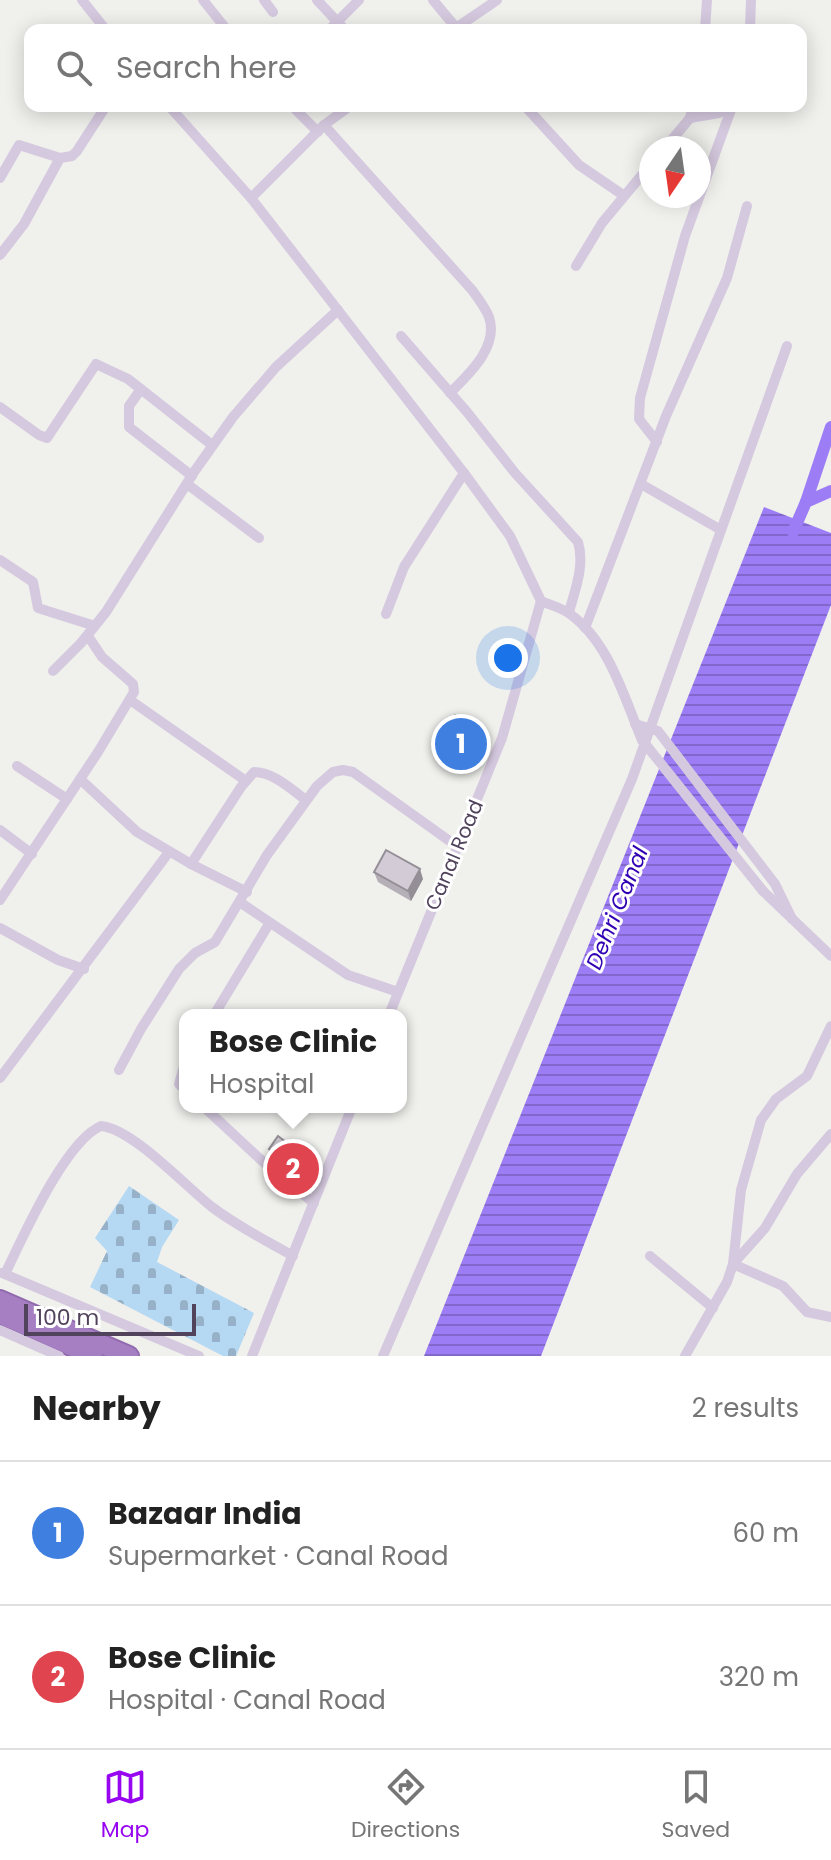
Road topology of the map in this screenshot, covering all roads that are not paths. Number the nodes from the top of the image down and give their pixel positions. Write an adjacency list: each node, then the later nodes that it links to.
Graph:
1 (82, 0): 11 (street)
2 (203, 0): 12 (street)
3 (264, 0): 10 (street)
4 (317, 0): 13 (street)
5 (359, 0): 14 (street)
6 (433, 0): 15 (street)
7 (497, 0): 16 (street)
8 (707, 0): 17 (street)
9 (751, 0): 18 (street)
10 (273, 12)
11 (101, 24)
12 (222, 24)
13 (335, 24)
14 (339, 24)
15 (452, 24)
16 (463, 24)
17 (705, 24)
18 (750, 24)
19 (102, 112): 30 (street)
20 (174, 112): 34 (street)
21 (300, 112): 28 (street)
22 (342, 112): 28 (street)
23 (530, 112): 33 (street)
24 (692, 112): 27 (street)
25 (714, 112): 27 (street)
26 (732, 112): 44 (street)
27 (690, 118): 29 (street)
28 (321, 129): 34 (street); 42 (street)
29 (675, 136)
30 (60, 158): 32 (street); 36 (street)
31 (639, 177): 33 (street)
32 (0, 178)
33 (623, 195): 37 (street)
34 (251, 198): 38 (street)
35 (747, 206): 44 (street)
36 (0, 255)
37 (576, 266)
38 (338, 310): 45 (street); 46 (street)
39 (401, 336): 42 (street)
40 (787, 346): 49 (street)
41 (141, 389): 43 (street); 45 (street); 47 (street)
42 (450, 393): 53 (street)
43 (0, 407)
44 (657, 442): 48 (street)
45 (212, 445): 47 (street)
46 (464, 473): 52 (street); 54 (street)
47 (189, 480): 50 (street); 55 (street)
48 (641, 484): 49 (street); 56 (street)
49 (721, 530): 102 (street)
50 (259, 538)
51 (0, 560): 55 (street)
52 (541, 601): 53 (street); 67 (street, Canal Road)
53 (569, 612): 56 (street)
54 (386, 614)
55 (95, 626): 57 (street)
56 (585, 628): 60 (street)
57 (88, 636): 58 (street); 59 (street)
58 (53, 671)
59 (130, 700): 62 (street); 63 (street)
60 (635, 724): 74 (street, bridge); 74 (street, bridge)
61 (17, 766): 64 (street)
62 (80, 779): 64 (street); 68 (street)
63 (246, 781): 65 (street); 70 (street)
64 (67, 799): 69 (street)
65 (306, 800): 67 (street); 71 (street)
66 (0, 830): 69 (street)
67 (458, 847): 79 (street, Canal Road)
68 (169, 852): 70 (street); 78 (street)
69 (32, 854): 72 (street)
70 (191, 864): 71 (street)
71 (247, 892): 73 (street)
72 (0, 900)
73 (241, 903): 75 (street); 83 (street)
74 (792, 919): 77 (street)
75 (269, 924): 79 (street); 80 (street)
76 (0, 928): 78 (street)
77 (831, 956)
78 (84, 969): 84 (street)
79 (398, 992): 81 (street, Canal Road)
80 (218, 1009)
81 (391, 1009)
82 (831, 1026): 91 (street)
83 (119, 1070)
84 (0, 1078)
85 (210, 1113): 88 (street)
86 (350, 1113): 88 (street)
87 (831, 1134): 91 (street)
88 (314, 1203): 89 (street)
89 (293, 1256): 92 (street); 101 (street)
90 (650, 1256): 94 (street)
91 (733, 1264): 94 (street); 95 (street)
92 (3, 1273): 100 (street)
93 (0, 1300): 99 (highway)
94 (713, 1308): 103 (street)
95 (831, 1317)
96 (1, 1327): 97 (street); 98 (highway)
97 (59, 1356)
98 (93, 1356)
99 (129, 1356)
100 (199, 1356)
101 (252, 1356)
102 (383, 1356)
103 (685, 1356)

